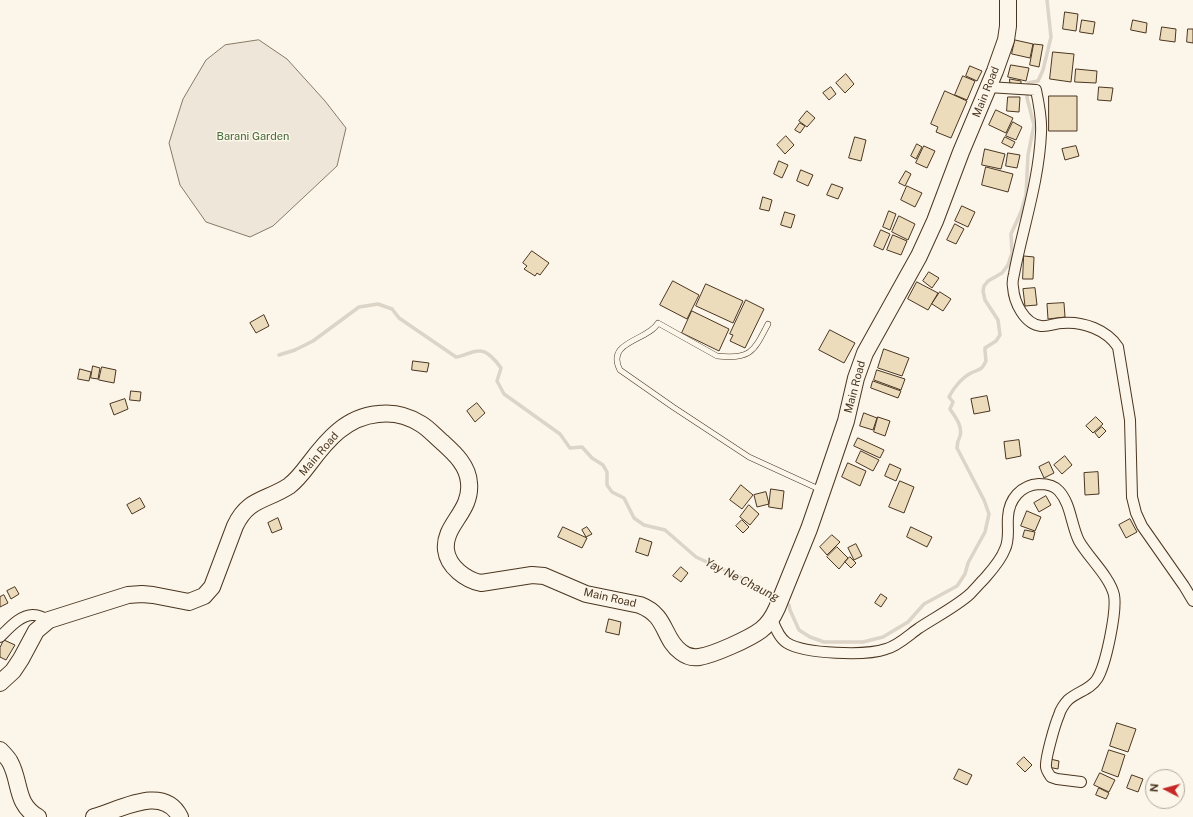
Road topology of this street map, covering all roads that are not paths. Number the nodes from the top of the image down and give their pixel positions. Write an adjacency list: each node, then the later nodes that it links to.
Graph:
1 (1008, 0): 2 (main road, Main Road)
2 (988, 87): 4 (main road, Main Road); 5 (street)
3 (768, 324): 4 (lane)
4 (822, 491): 6 (main road, Main Road)
5 (1193, 601)
6 (772, 619): 7 (main road, Main Road); 11 (street)
7 (49, 620): 8 (street); 9 (main road, Main Road)
8 (0, 637)
9 (0, 683)
10 (0, 750): 12 (main road)
11 (1081, 782)
12 (38, 817)
13 (94, 817): 14 (main road)
14 (180, 817)

